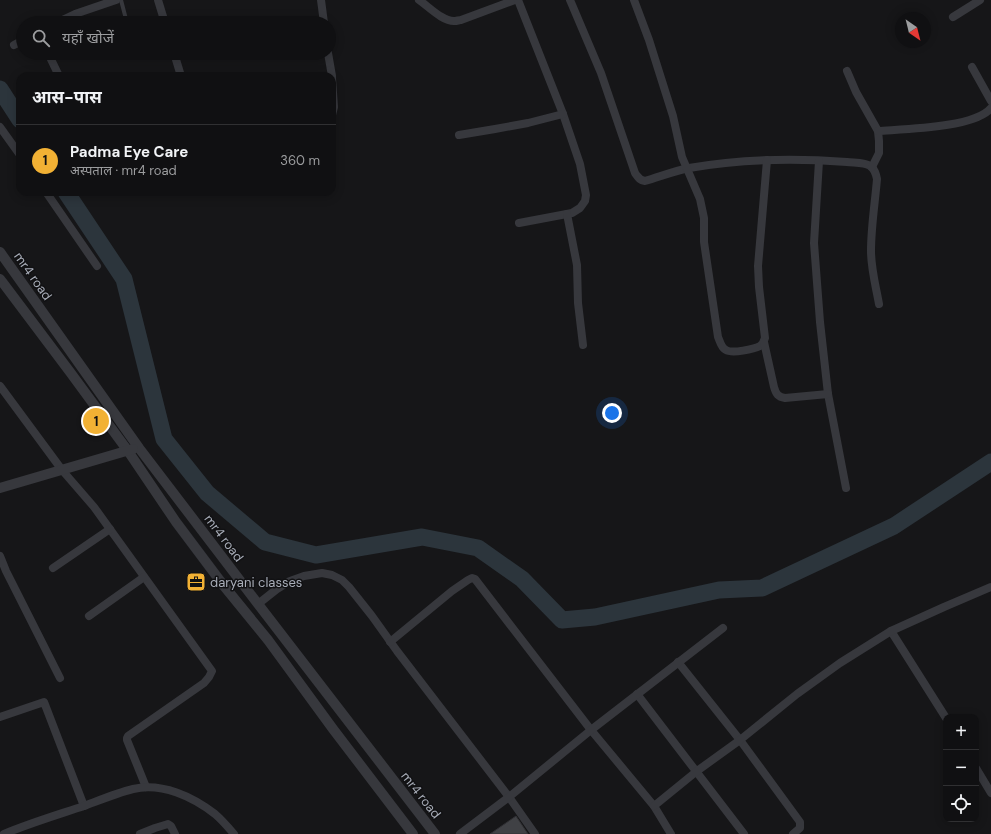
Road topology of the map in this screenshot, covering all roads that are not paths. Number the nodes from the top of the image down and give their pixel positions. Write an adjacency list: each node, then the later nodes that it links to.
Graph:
1 (116, 0): 11 (street)
2 (121, 0): 12 (lane)
3 (158, 0): 13 (street)
4 (321, 0): 14 (street)
5 (419, 0): 6 (street)
6 (515, 0)
7 (518, 0): 26 (street)
8 (570, 0): 34 (street)
9 (634, 0): 34 (street)
10 (980, 0): 15 (street)
11 (71, 16)
12 (125, 16)
13 (163, 16)
14 (323, 16)
15 (952, 17)
16 (51, 60): 21 (street)
17 (176, 60): 22 (street)
18 (329, 60): 23 (street)
19 (972, 66): 24 (street)
20 (846, 71): 28 (street)
21 (57, 72)
22 (180, 72)
23 (331, 72)
24 (991, 99)
25 (991, 108): 28 (street)
26 (562, 114): 29 (street); 36 (street)
27 (0, 127): 30 (street)
28 (878, 131): 33 (street)
29 (459, 135)
30 (16, 149)
31 (767, 160): 32 (street); 34 (street); 42 (street)
32 (819, 161): 33 (street); 45 (street)
33 (872, 167): 41 (street)
34 (687, 168): 42 (street)
35 (49, 196): 39 (street)
36 (567, 214): 37 (street); 43 (street)
37 (518, 223)
38 (0, 252): 46 (street, mr4 road)
39 (97, 266)
40 (0, 279): 47 (street)
41 (879, 304)
42 (764, 342): 45 (street)
43 (583, 345)
44 (0, 386): 48 (street)
45 (828, 394): 50 (street)
46 (139, 448): 47 (street); 56 (street, mr4 road)
47 (128, 451): 48 (street); 82 (street)
48 (62, 470): 49 (street); 51 (street)
49 (0, 488)
50 (846, 488)
51 (110, 530): 53 (street); 54 (street)
52 (0, 556): 62 (street)
53 (54, 568)
54 (144, 577): 57 (street); 70 (street)
55 (991, 587): 59 (street)
56 (258, 604): 60 (street); 83 (street, mr4 road)
57 (89, 616)
58 (723, 628): 61 (street)
59 (891, 631): 64 (street); 67 (street)
60 (390, 642): 66 (street); 72 (street)
61 (678, 662): 63 (street); 67 (street)
62 (60, 678)
63 (637, 694): 66 (street); 68 (street)
64 (943, 714)
65 (0, 717): 73 (street)
66 (591, 730): 72 (street); 74 (street)
67 (740, 740): 68 (street); 87 (street)
68 (697, 771): 74 (street); 86 (street)
69 (979, 773): 71 (street)
70 (146, 787): 73 (street); 75 (street)
71 (991, 793)
72 (508, 797): 84 (street); 85 (street)
73 (84, 806): 77 (street)
74 (654, 806): 76 (street)
75 (225, 824): 80 (street); 81 (street)
76 (669, 833)
77 (4, 834)
78 (140, 834): 79 (street)
79 (175, 834)
80 (234, 834)
81 (242, 834)
82 (413, 834)
83 (435, 834)
84 (460, 834)
85 (535, 834)
86 (744, 834)
87 (793, 834)

